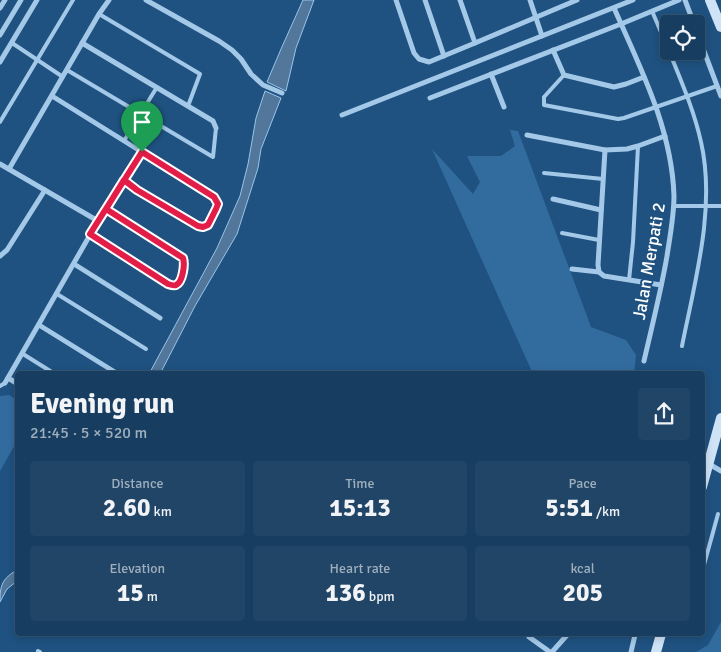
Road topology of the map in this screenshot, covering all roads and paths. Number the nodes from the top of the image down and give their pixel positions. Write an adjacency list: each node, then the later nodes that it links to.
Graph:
1 (4, 0): 17 (street)
2 (21, 0): 26 (street)
3 (37, 0): 28 (street)
4 (73, 0): 34 (lane)
5 (109, 0): 20 (street)
6 (146, 0): 44 (street)
7 (396, 0): 33 (street)
8 (425, 0): 33 (street)
9 (460, 0): 30 (street)
10 (530, 0): 22 (street)
11 (577, 0): 16 (street)
12 (633, 0): 18 (street)
13 (679, 0): 19 (street)
14 (685, 0): 21 (street)
15 (710, 0): 24 (main road)
16 (564, 3): 22 (street)
17 (0, 8)
18 (614, 8): 23 (street, Jalan Merpati 2); 27 (street)
19 (652, 11): 23 (street); 25 (lane)
20 (99, 14): 29 (street); 49 (lane)
21 (691, 15)
22 (536, 17): 27 (street); 30 (street)
23 (621, 24): 31 (street); 41 (street, Jalan Merpati 2)
24 (721, 28)
25 (660, 30)
26 (0, 34)
27 (542, 36): 53 (street)
28 (12, 43): 34 (lane); 36 (street)
29 (82, 43): 37 (street); 43 (street)
30 (475, 43): 33 (street)
31 (553, 50): 38 (street); 39 (street)
32 (705, 54): 42 (street)
33 (444, 56)
34 (37, 60): 40 (lane); 54 (lane)
35 (673, 60): 46 (lane)
36 (0, 62)
37 (67, 70): 40 (street); 52 (lane)
38 (491, 74): 48 (street); 50 (street)
39 (564, 76): 41 (street); 51 (lane)
40 (63, 77): 45 (street)
41 (644, 77): 51 (street, Jalan Merpati 2)
42 (717, 86): 46 (lane); 47 (street)
43 (157, 88): 49 (street); 52 (lane)
44 (282, 93)
45 (52, 96): 58 (street); 63 (street)
46 (688, 96): 51 (lane); 70 (lane)
47 (721, 96)
48 (430, 98)
49 (188, 106): 55 (street)
50 (504, 107)
51 (656, 107): 57 (street, Jalan Merpati 2)
52 (141, 114): 55 (lane); 58 (lane)
53 (342, 115)
54 (0, 122)
55 (216, 128)
56 (527, 135): 60 (street)
57 (665, 136): 59 (street); 69 (street, Jalan Merpati 2)
58 (124, 141): 61 (street)
59 (638, 146): 60 (street); 86 (lane)
60 (605, 150): 65 (street)
61 (142, 152): 66 (street); 75 (street)
62 (0, 164): 63 (street)
63 (9, 169): 67 (street)
64 (544, 173): 65 (lane)
65 (603, 179): 73 (street)
66 (124, 180): 72 (street); 75 (lane)
67 (45, 190): 74 (street); 80 (street)
68 (553, 199): 73 (street)
69 (674, 206): 70 (lane); 87 (street, Jalan Merpati 2)
70 (707, 206): 71 (lane); 91 (lane)
71 (721, 206)
72 (106, 209): 74 (street); 82 (street)
73 (601, 210): 78 (street)
74 (98, 221): 76 (street)
75 (203, 227)
76 (90, 234): 82 (lane); 83 (street)
77 (562, 234): 78 (lane)
78 (599, 240): 85 (street)
79 (0, 246): 80 (street)
80 (7, 250): 81 (street)
81 (0, 256)
82 (183, 258)
83 (74, 264): 88 (street); 89 (street)
84 (572, 269): 85 (street)
85 (599, 272): 86 (street)
86 (630, 280): 87 (street)
87 (661, 285): 94 (street, Jalan Merpati 2)
88 (57, 294): 90 (street); 92 (lane)
89 (160, 318)
90 (39, 325): 93 (street); 96 (street)
91 (682, 346)
92 (146, 349)
93 (23, 354): 95 (lane); 97 (street)
94 (644, 361)
95 (50, 371)
96 (113, 371)
97 (4, 382)
98 (721, 418): 99 (main road)
99 (709, 464): 100 (street); 101 (main road)
100 (721, 471)
101 (705, 477)
102 (718, 514): 103 (lane)
103 (705, 561)
104 (566, 636): 108 (street)
105 (636, 636): 109 (street)
106 (660, 636): 110 (main road)
107 (529, 637): 108 (street)
108 (551, 652)
109 (631, 652)
110 (656, 652)

